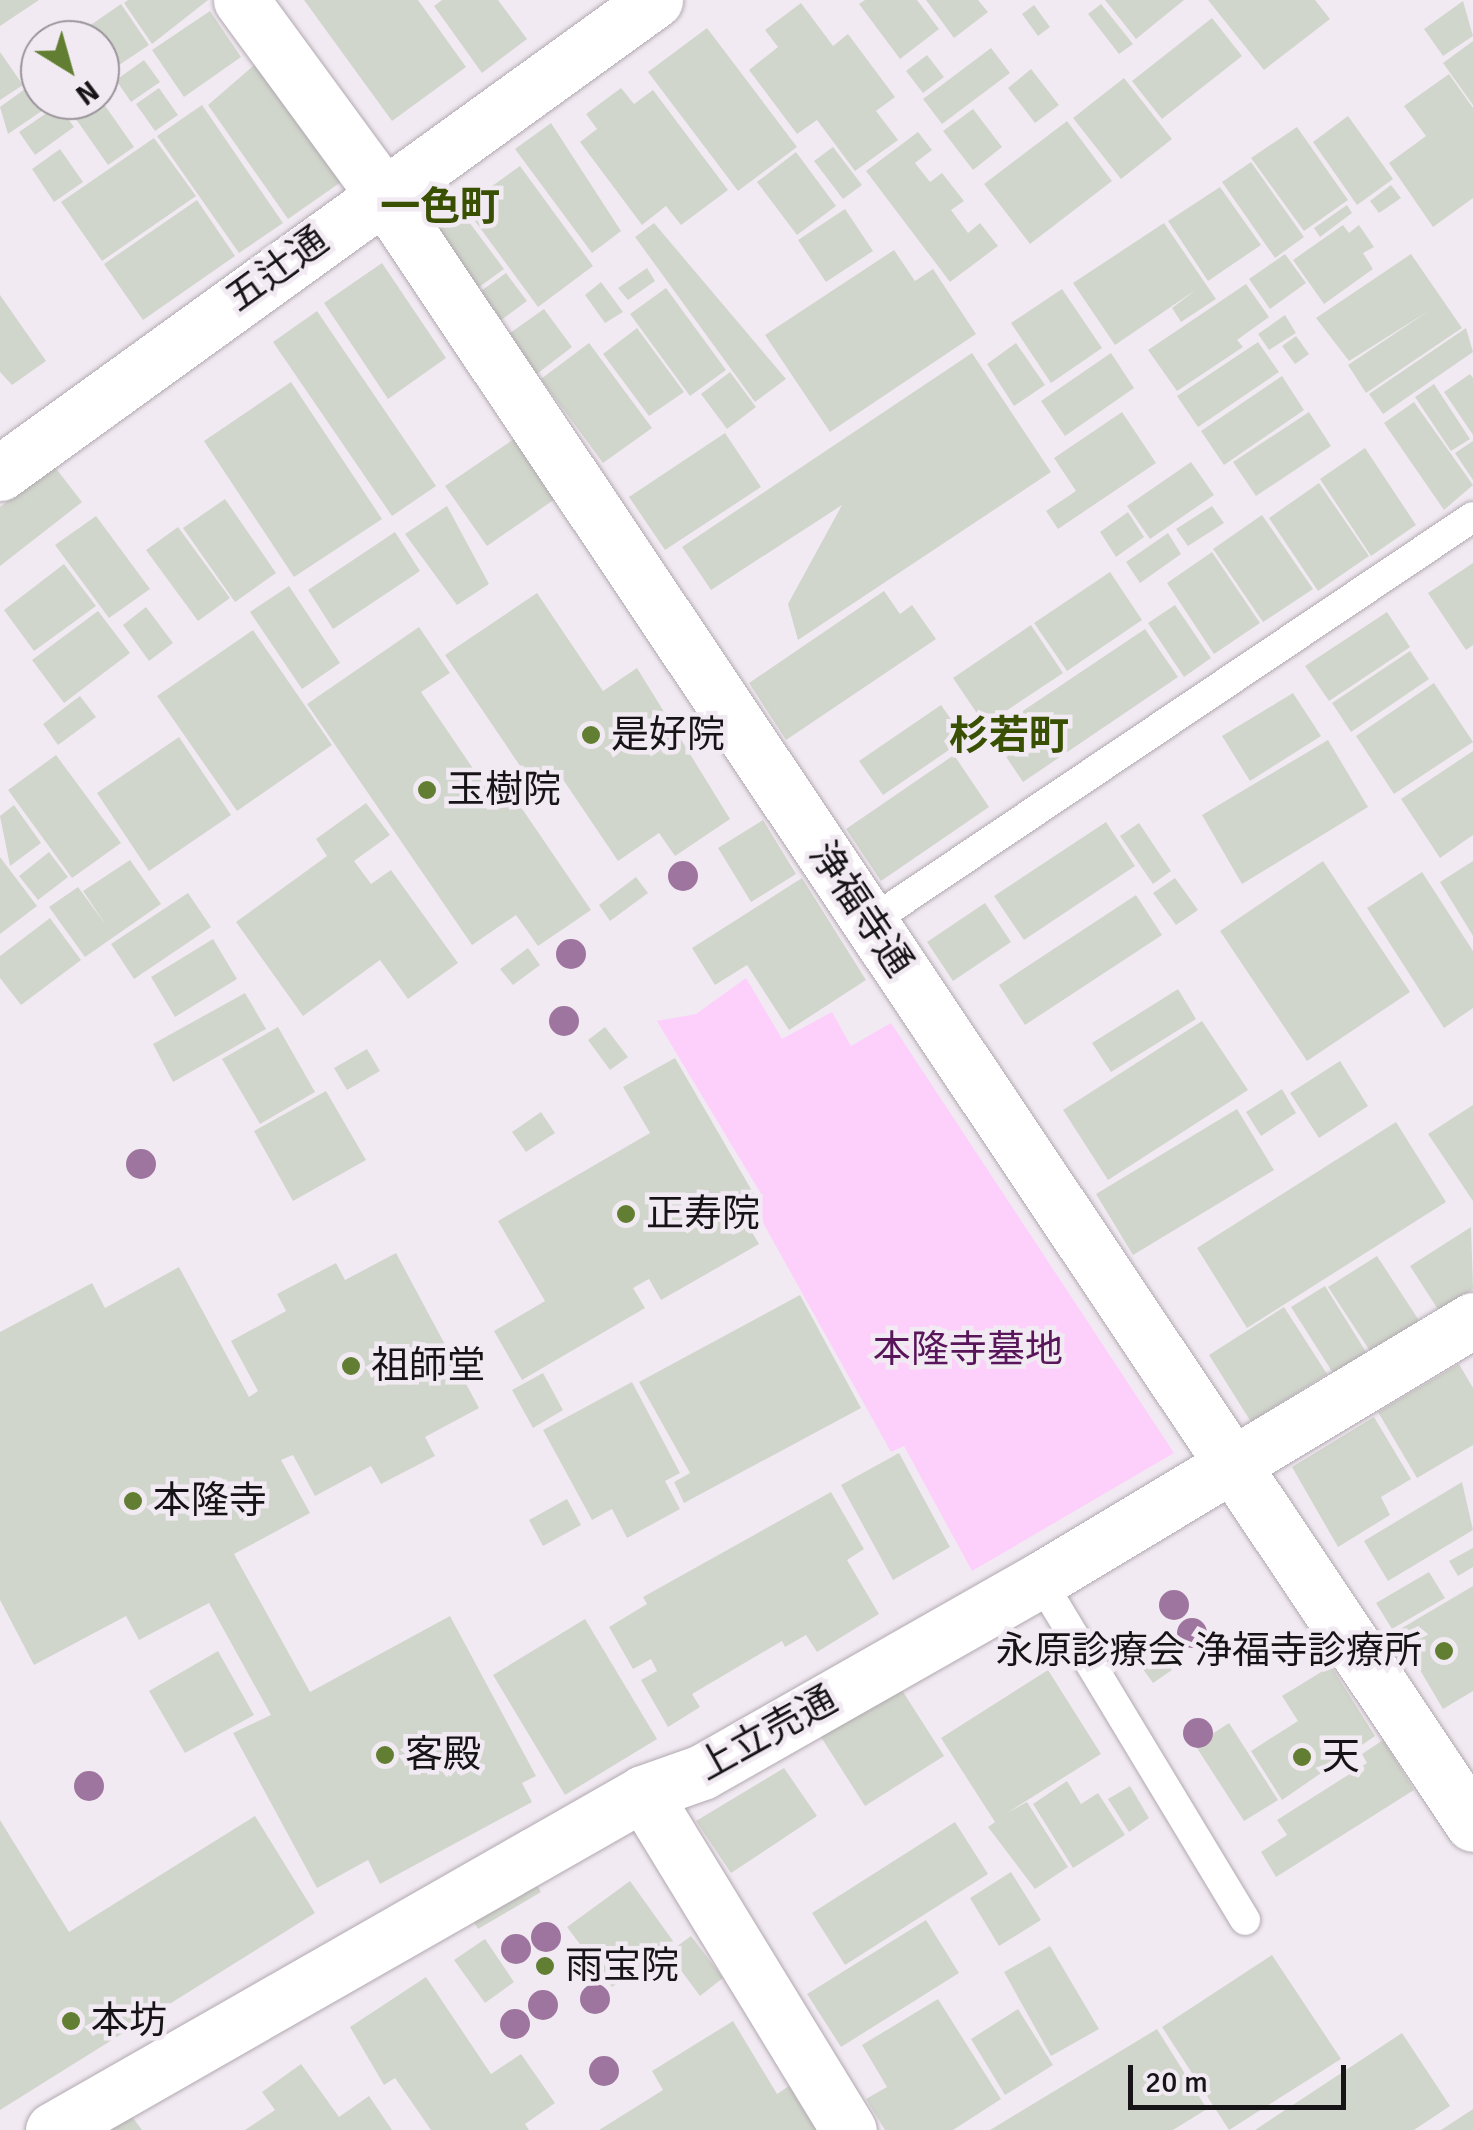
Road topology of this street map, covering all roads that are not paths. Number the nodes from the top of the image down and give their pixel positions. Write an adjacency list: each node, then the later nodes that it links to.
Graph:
1 (240, 0): 3 (street, 浄福寺通)
2 (656, 0): 3 (street, 五辻通)
3 (382, 193): 4 (street, 五辻通); 6 (street, 浄福寺通)
4 (0, 473)
5 (1473, 517): 6 (lane)
6 (870, 922): 8 (street, 浄福寺通)
7 (1473, 1320): 8 (street, 上立売通)
8 (1234, 1462): 9 (street, 上立売通); 11 (street, 浄福寺通)
9 (1040, 1580): 10 (street, 上立売通); 12 (lane)
10 (643, 1792): 13 (street, 上立売通); 14 (street)
11 (1473, 1824)
12 (1245, 1920)
13 (53, 2130)
14 (849, 2130)

